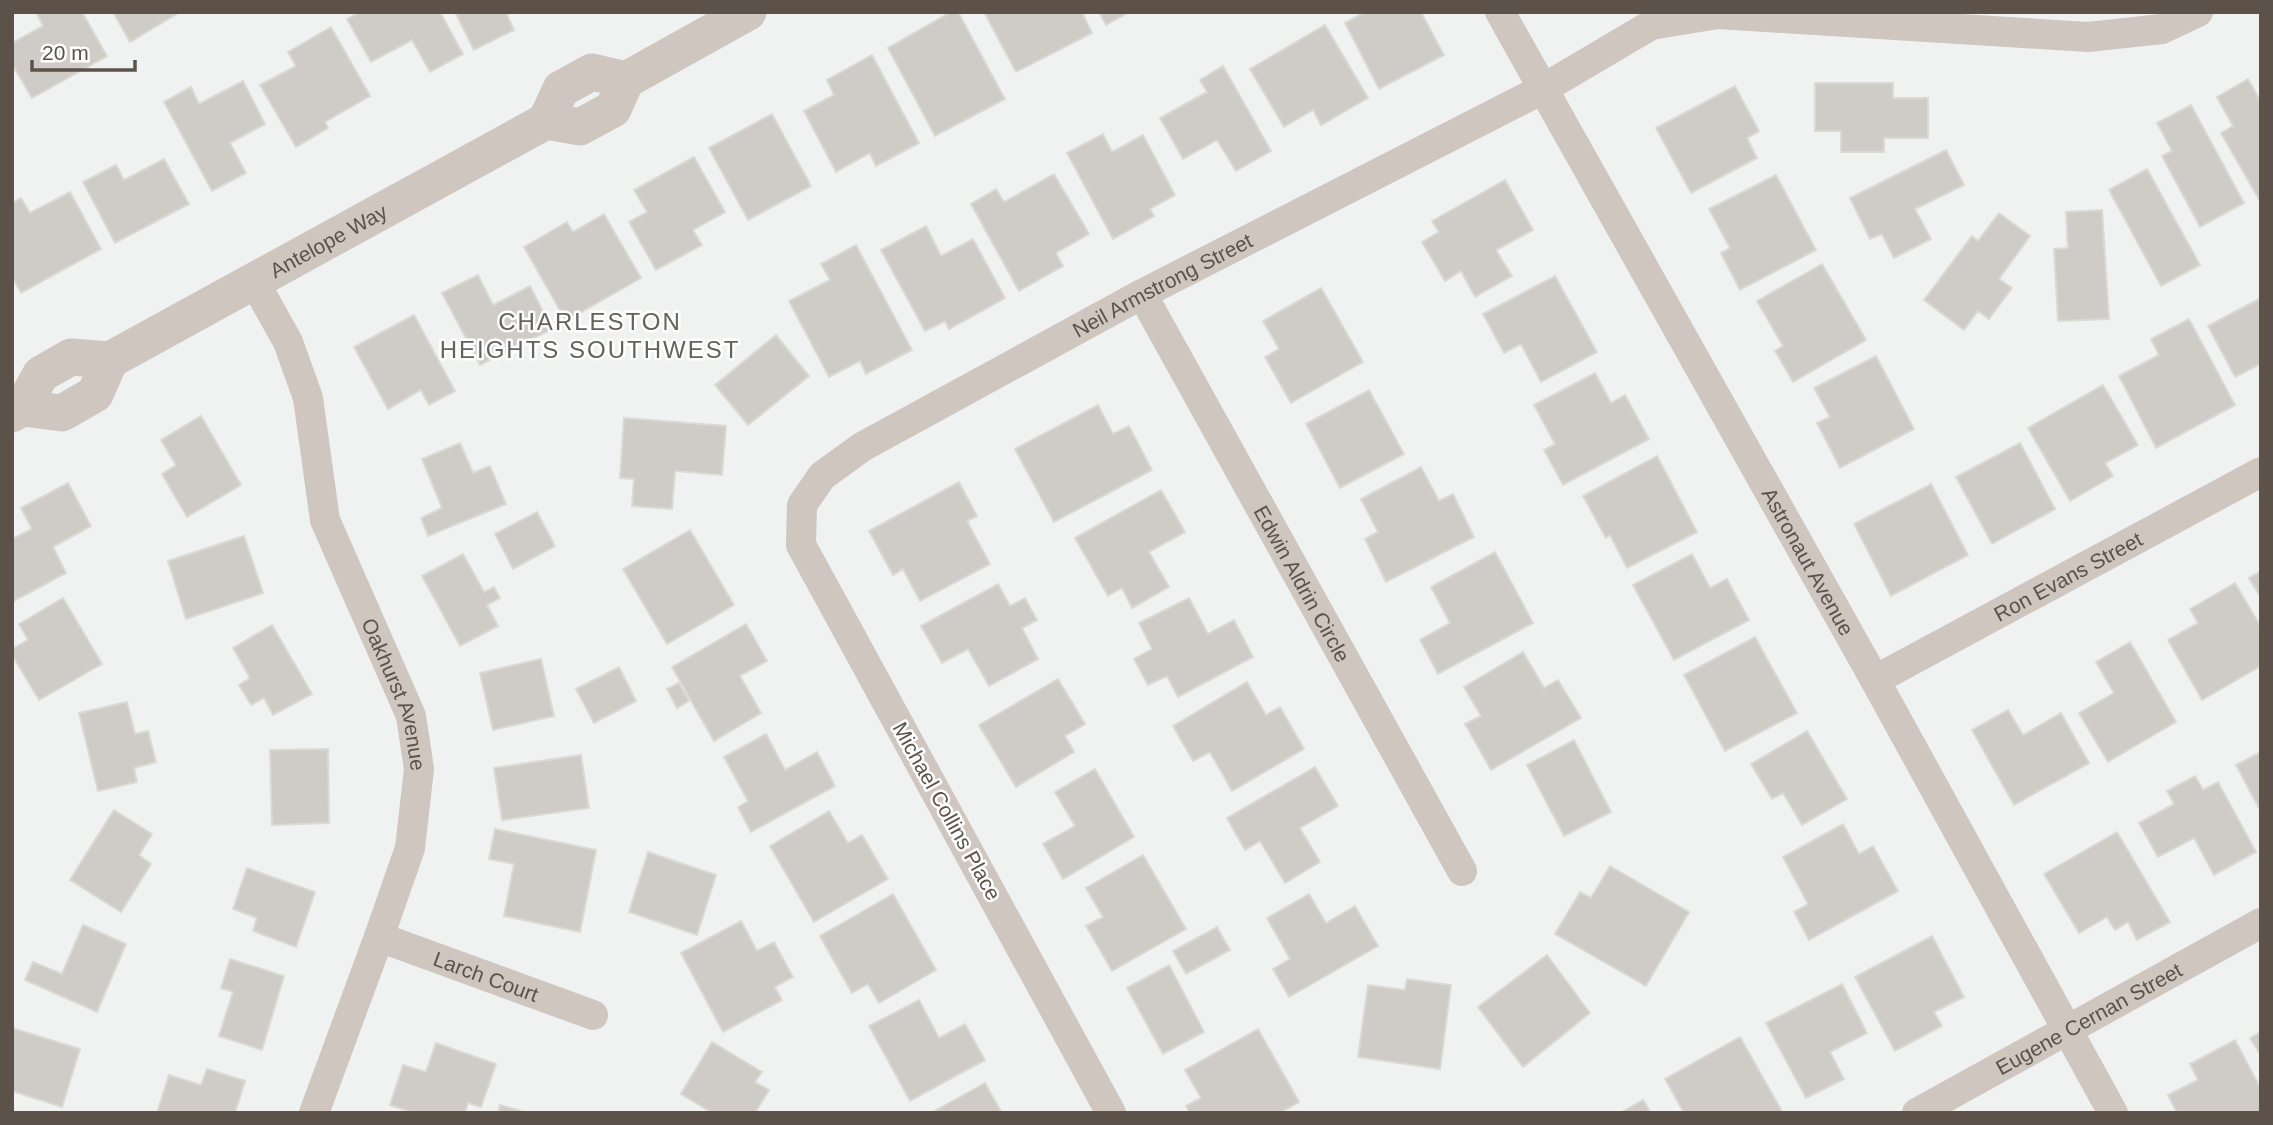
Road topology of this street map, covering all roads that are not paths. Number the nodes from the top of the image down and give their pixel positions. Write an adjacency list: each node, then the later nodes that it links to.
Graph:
1 (748, 12): 5 (street, Antelope Way)
2 (1500, 12): 4 (street, Astronaut Avenue)
3 (2198, 12): 4 (street, Neil Armstrong Street)
4 (1541, 90): 6 (street, Neil Armstrong Street); 10 (street, Astronaut Avenue)
5 (254, 281): 7 (street, Antelope Way); 13 (street, Oakhurst Avenue)
6 (1142, 294): 9 (street, Neil Armstrong Street); 11 (street, Edwin Aldrin Circle)
7 (17, 411)
8 (2261, 472): 10 (street, Ron Evans Street)
9 (802, 505): 17 (street, Michael Collins Place)
10 (1875, 680): 15 (street, Astronaut Avenue)
11 (1462, 872)
12 (2261, 923): 15 (street, Eugene Cernan Street)
13 (380, 937): 14 (street, Larch Court); 16 (street, Oakhurst Avenue)
14 (593, 1015)
15 (2068, 1031): 18 (street, Eugene Cernan Street); 19 (street, Astronaut Avenue)
16 (314, 1113)
17 (1111, 1113)
18 (1917, 1113)
19 (2113, 1113)

